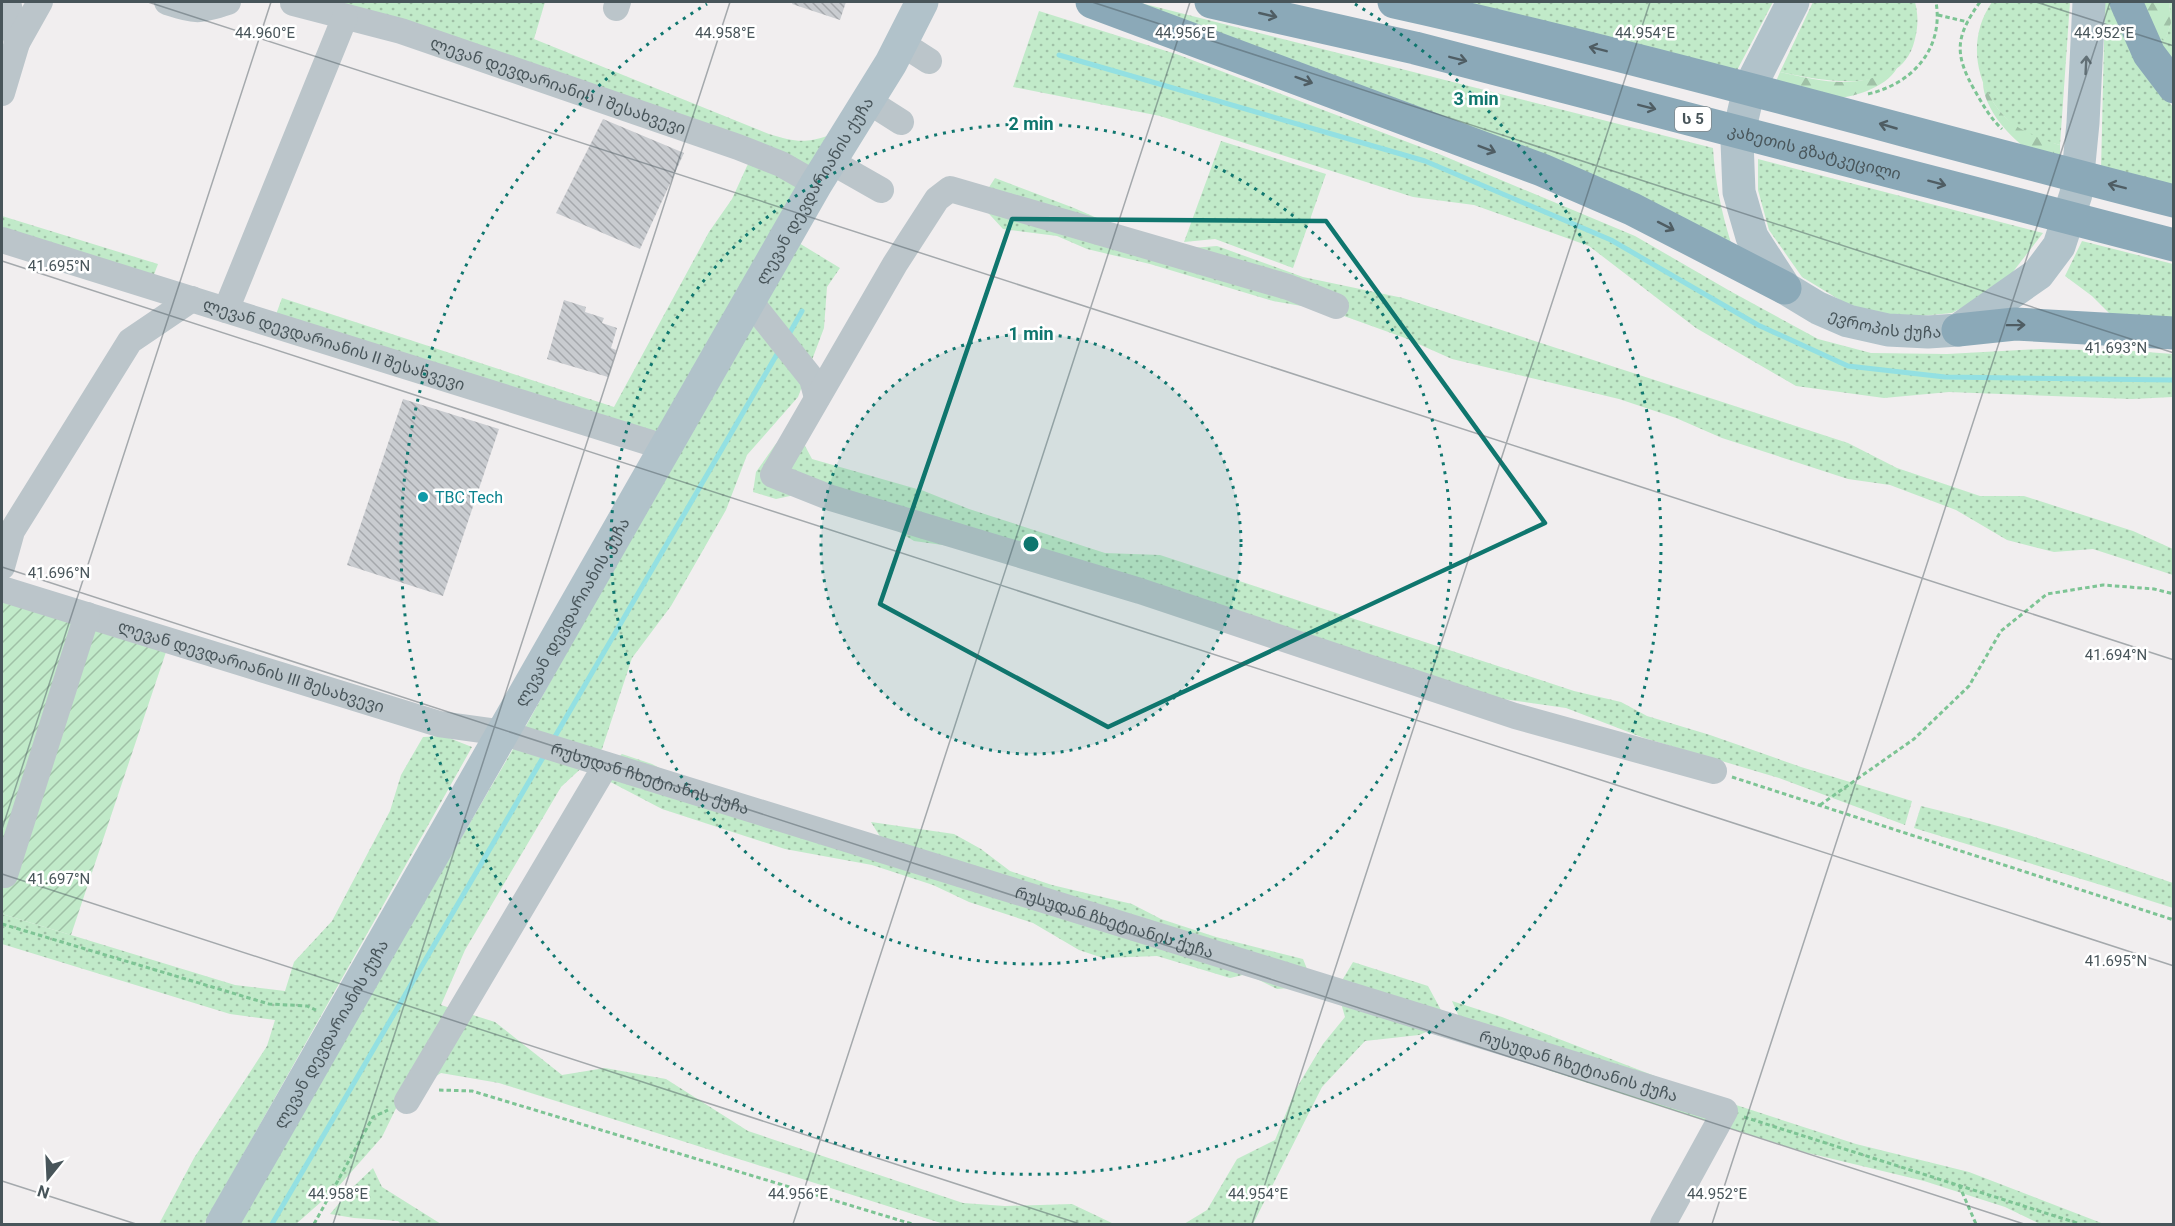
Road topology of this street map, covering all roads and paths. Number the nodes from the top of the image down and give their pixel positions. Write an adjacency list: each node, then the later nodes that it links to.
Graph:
1 (8, 2): 18 (street)
2 (39, 2): 18 (street)
3 (167, 2): 4 (street)
4 (228, 2)
5 (1092, 2): 32 (highway, one-way to 32)
6 (1211, 2): 31 (highway, კახეთის გზატკეცილი / ს 5, one-way to 31)
7 (1394, 2): 29 (highway, one-way to 7)
8 (1793, 2): 32 (main road, ევროპის ქუჩა)
9 (1936, 2): 15 (path)
10 (1980, 2): 17 (path)
11 (2089, 2): 37 (main road, ევროპის ქუჩა, one-way to 11)
12 (2126, 2): 21 (highway)
13 (293, 3): 16 (street, ლევან დევდარიანის I შესახვევი)
14 (922, 4): 19 (main road, ლევან დევდარიანის ქუჩა)
15 (1937, 15): 17 (path); 23 (path)
16 (345, 17): 27 (street, ლევან დევდარიანის I შესახვევი); 36 (street)
17 (1968, 22): 26 (path)
18 (17, 43): 22 (street)
19 (901, 43): 20 (street); 24 (main road, ლევან დევდარიანის ქუჩა)
20 (929, 61)
21 (2174, 87)
22 (2, 93)
23 (1862, 95)
24 (868, 101): 25 (street); 27 (main road, ლევან დევდარიანის ქუჩა)
25 (901, 122)
26 (2002, 130)
27 (823, 172): 28 (street, ლევან დევდარიანის I შესახვევი); 34 (main road, ლევან დევდარიანის ქუჩა)
28 (881, 190)
29 (2174, 201)
30 (2, 240): 33 (street, ლევან დევდარიანის II შესახვევი)
31 (2174, 245)
32 (1785, 288): 37 (main road, ევროპის ქუჩა)
33 (192, 299): 36 (street, ლევან დევდარიანის II შესახვევი); 41 (street)
34 (750, 301): 39 (street); 40 (main road, ლევან დევდარიანის ქუჩა)
35 (1336, 306): 39 (street)
36 (226, 310): 40 (street, ლევან დევდარიანის II შესახვევი)
37 (1958, 330): 38 (highway, one-way to 38)
38 (2174, 333)
39 (817, 398): 47 (street)
40 (667, 448): 45 (main road, ლევან დევდარიანის ქუჩა)
41 (2, 567)
42 (2, 589): 44 (street, ლევან დევდარიანის III შესახვევი)
43 (2174, 594): 48 (path)
44 (87, 615): 45 (street, ლევან დევდარიანის III შესახვევი); 49 (street)
45 (504, 733): 46 (street, რუსუდან ჩხეტიანის ქუჩა); 52 (main road, ლევან დევდარიანის ქუჩა)
46 (606, 765): 53 (street); 54 (street, რუსუდან ჩხეტიანის ქუჩა)
47 (1714, 771): 48 (path)
48 (1820, 806): 50 (path)
49 (5, 875)
50 (2174, 920)
51 (2, 924): 52 (path)
52 (339, 1021): 56 (main road, ლევან დევდარიანის ქუჩა)
53 (407, 1101): 57 (path); 58 (path)
54 (1725, 1110): 55 (path); 59 (street)
55 (1959, 1185): 60 (path); 61 (path)
56 (222, 1224)
57 (314, 1224)
58 (912, 1224)
59 (1663, 1224)
60 (1976, 1224)
61 (2080, 1224)

